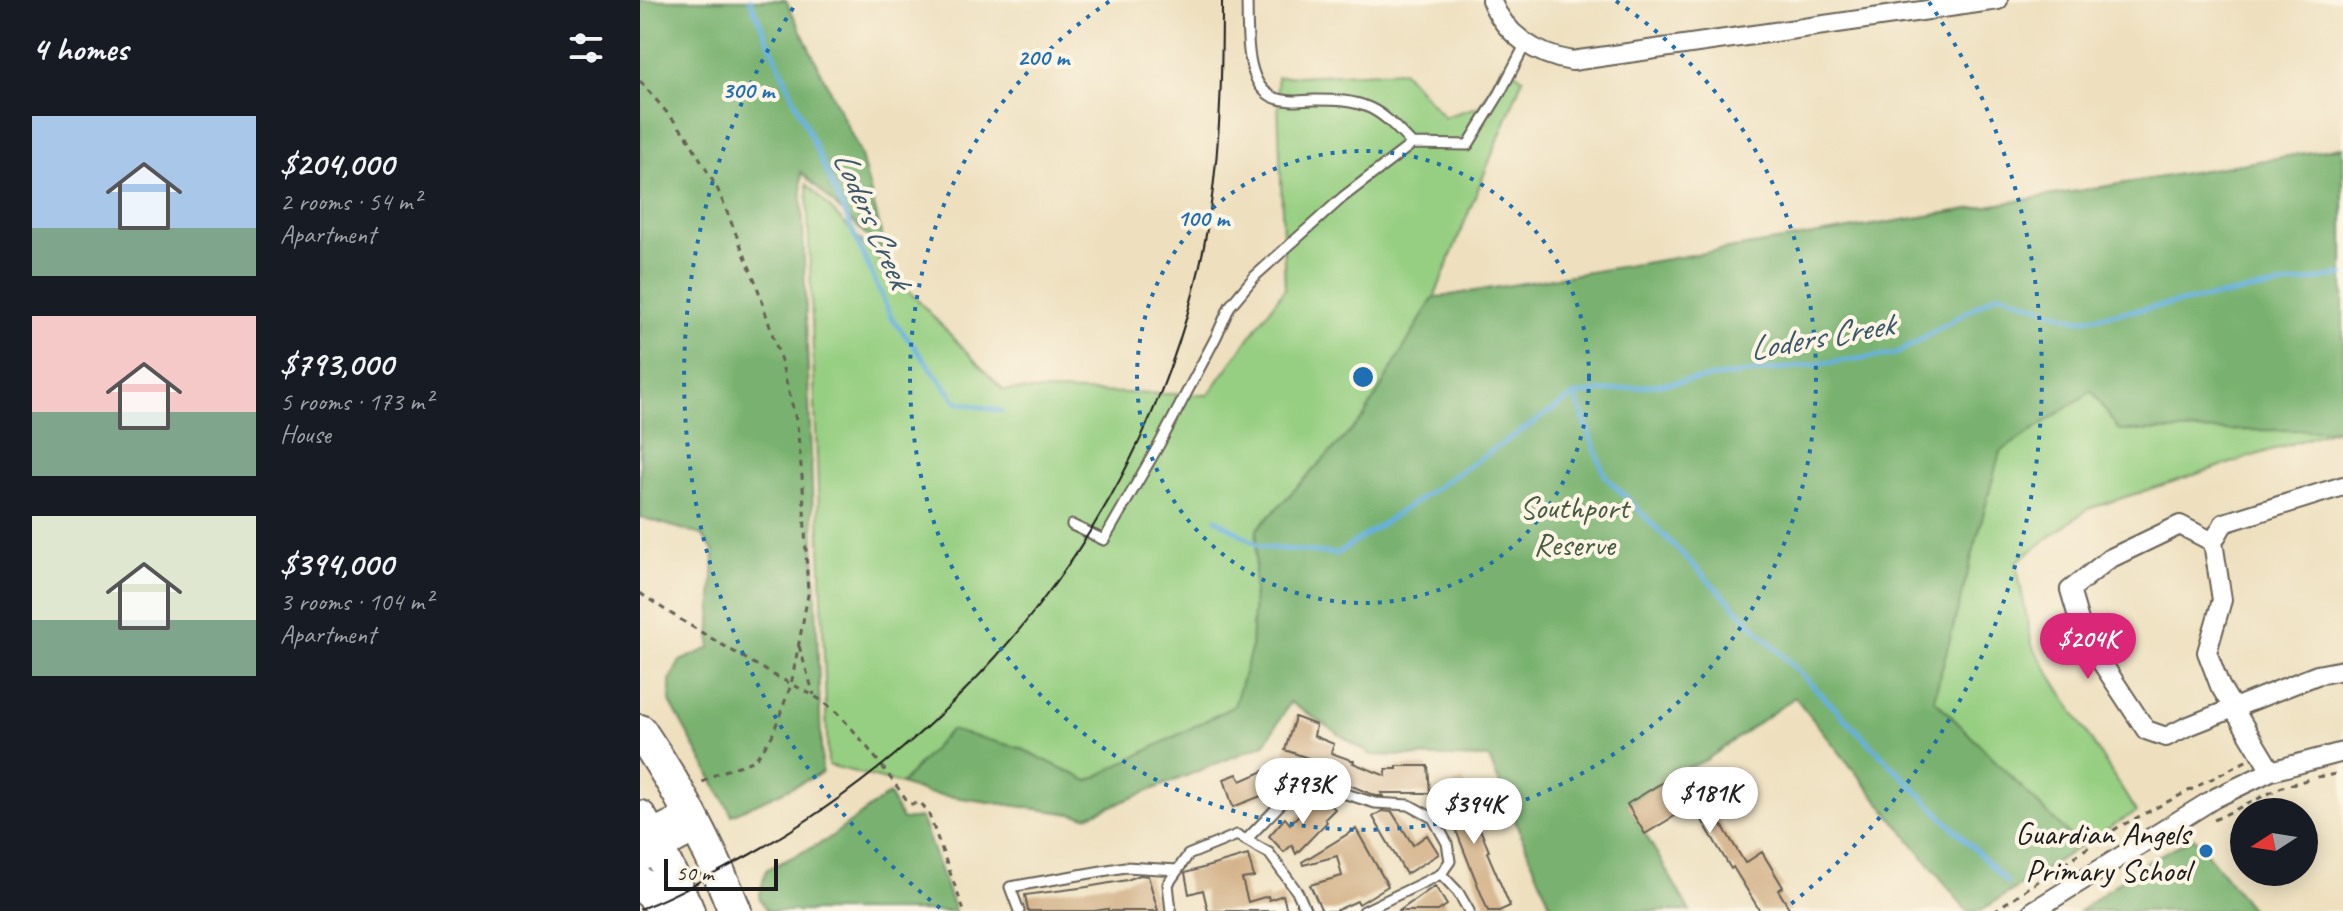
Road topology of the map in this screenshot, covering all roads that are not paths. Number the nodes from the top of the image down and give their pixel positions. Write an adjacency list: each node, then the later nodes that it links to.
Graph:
1 (1247, 0): 7 (lane)
2 (1491, 0): 6 (street)
3 (1858, 0): 5 (street)
4 (1998, 0): 5 (street)
5 (1861, 20): 6 (street)
6 (1525, 45): 7 (lane)
7 (1412, 144): 9 (lane)
8 (2343, 486): 10 (street)
9 (1072, 525)
10 (2213, 542): 12 (street); 12 (street)
11 (2343, 670): 12 (street)
12 (2234, 708): 15 (street)
13 (640, 731): 16 (highway)
14 (2343, 752): 15 (street)
15 (2271, 771): 29 (street)
16 (695, 809): 17 (street); 23 (highway)
17 (646, 840): 22 (highway)
18 (1246, 840): 19 (lane); 20 (lane); 26 (lane)
19 (1178, 870): 24 (lane); 25 (lane)
20 (1441, 874): 27 (lane); 28 (lane)
21 (640, 883): 22 (highway)
22 (687, 908)
23 (735, 911)
24 (1019, 911)
25 (1171, 911)
26 (1306, 911)
27 (1364, 911)
28 (1469, 911)
29 (2033, 911)

